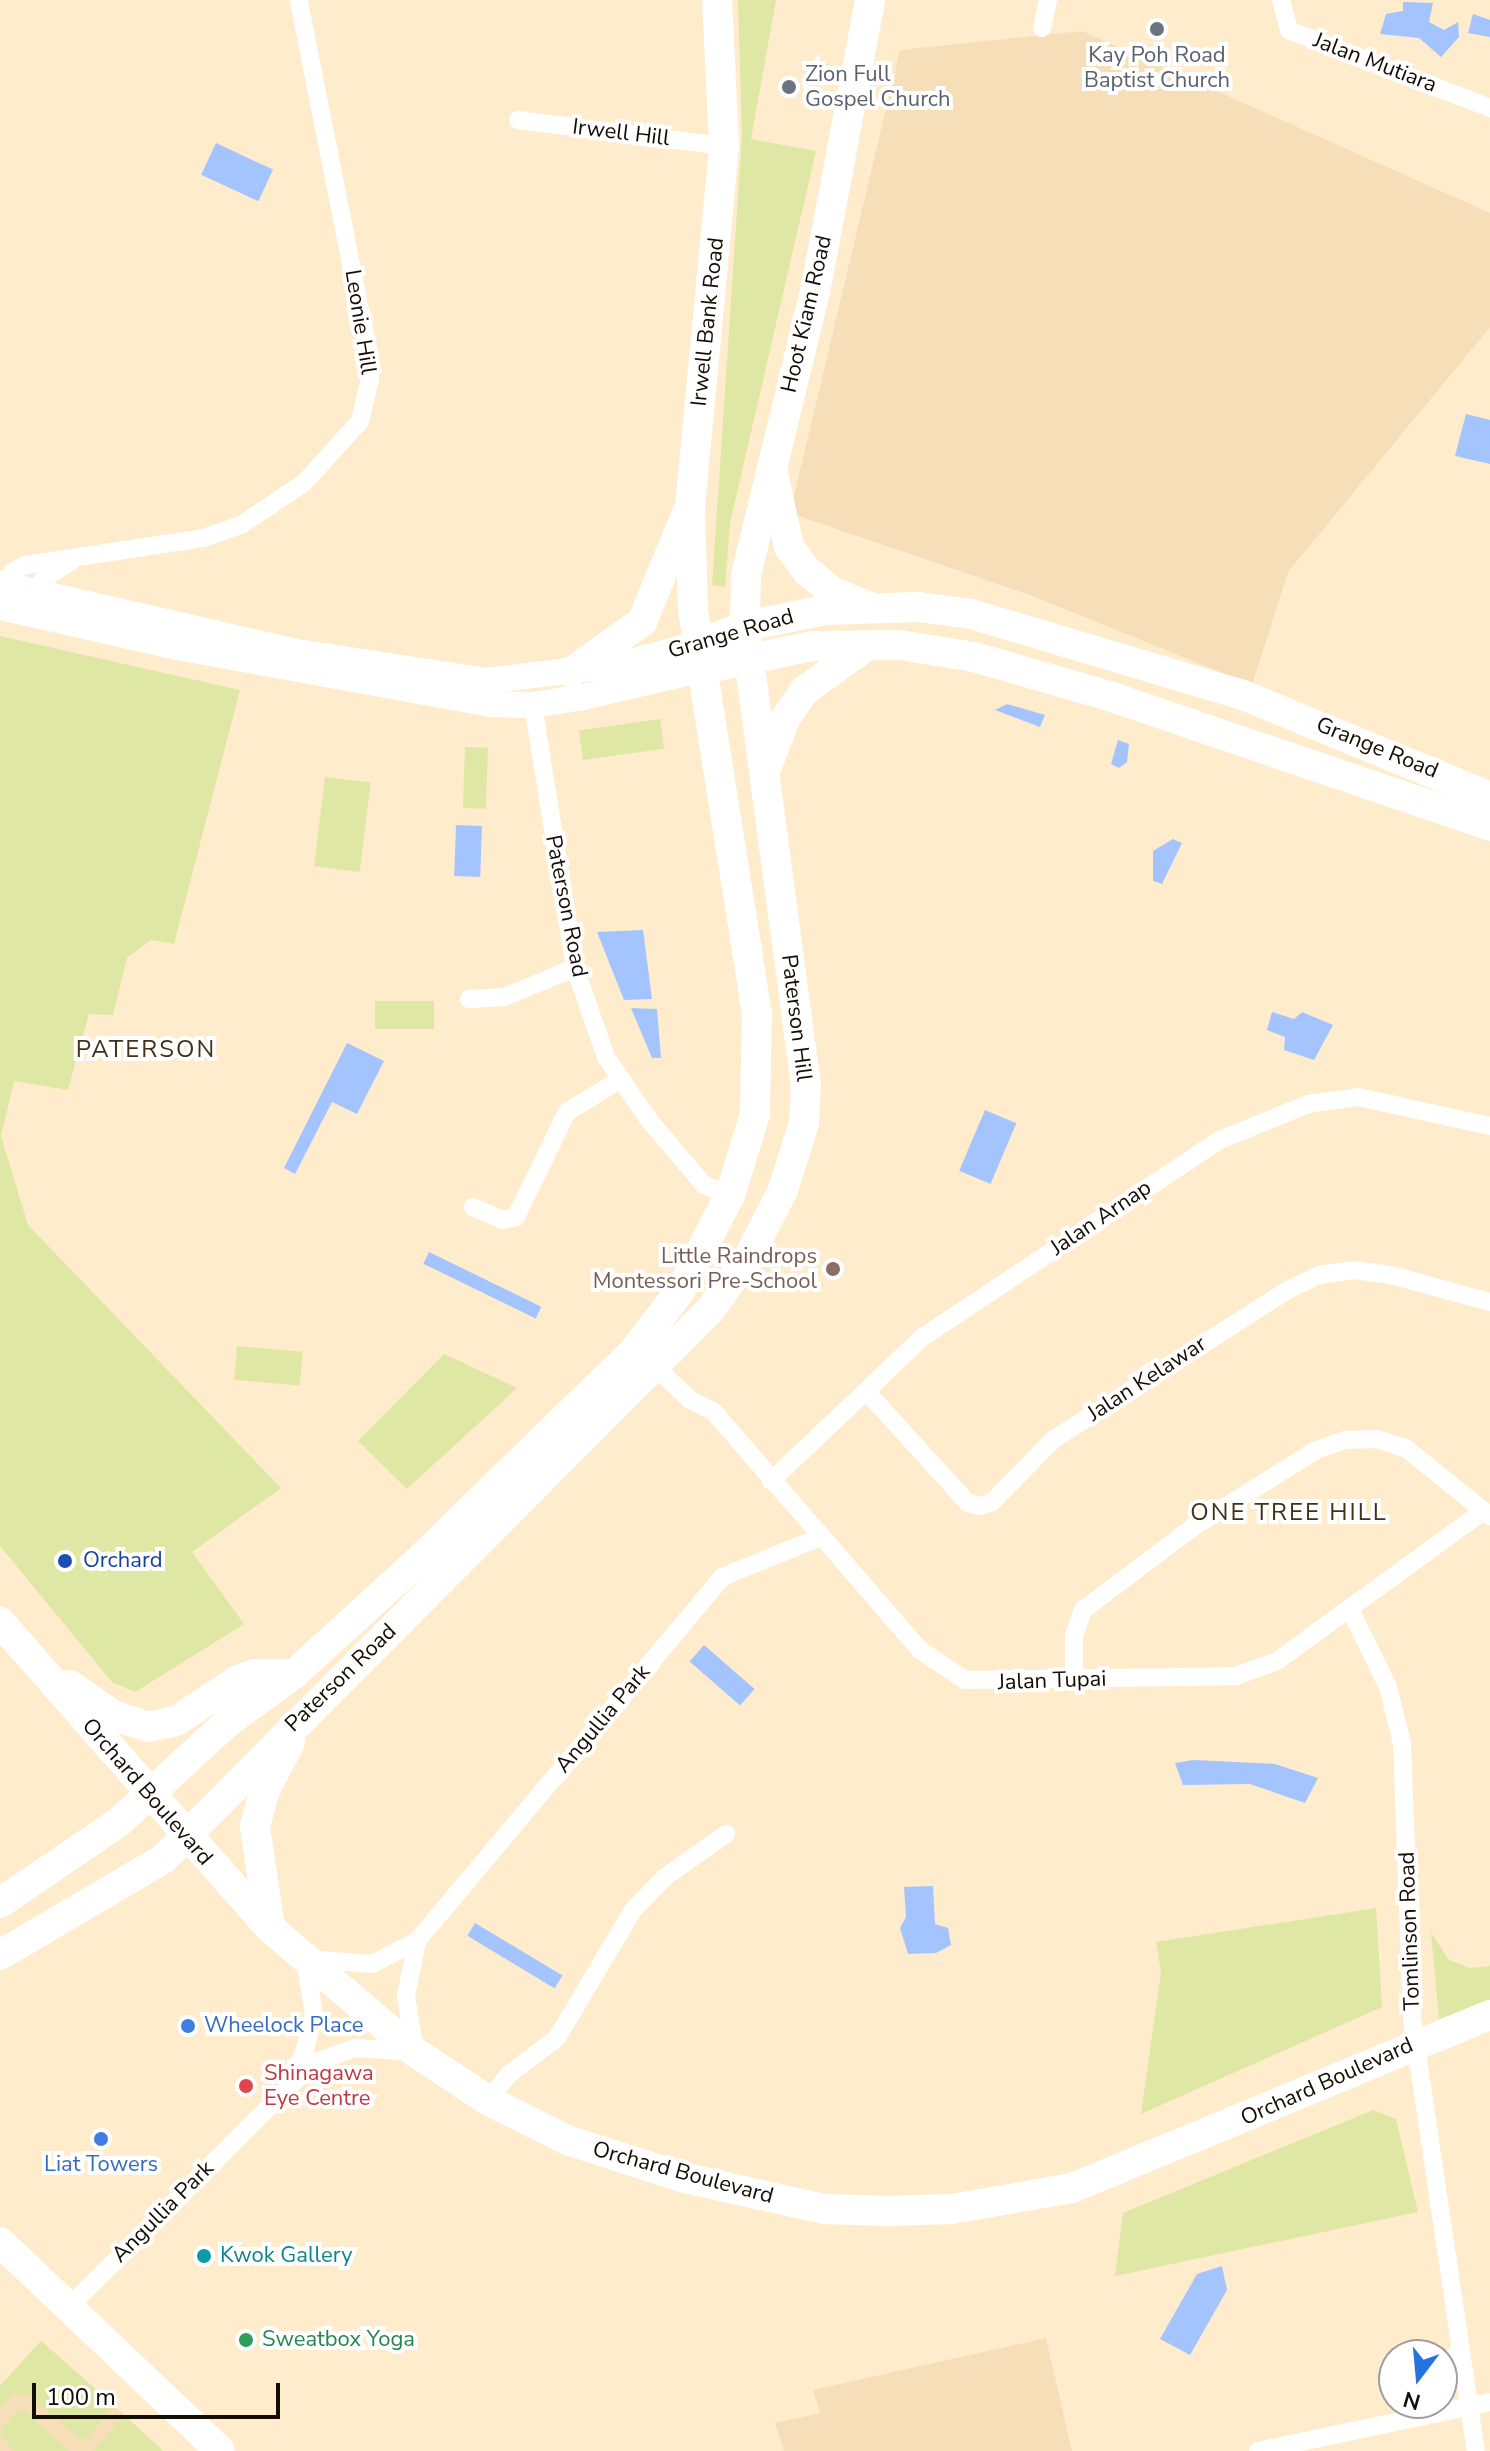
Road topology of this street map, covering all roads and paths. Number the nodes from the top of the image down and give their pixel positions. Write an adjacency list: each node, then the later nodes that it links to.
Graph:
1 (299, 0): 12 (street, Leonie Hill)
2 (717, 0): 9 (main road, Irwell Bank Road)
3 (870, 0): 10 (main road, Hoot Kiam Road)
4 (1048, 0): 6 (street)
5 (1281, 0): 7 (street, Jalan Mutiara)
6 (1042, 28)
7 (1490, 108)
8 (518, 120): 9 (street, Irwell Hill)
9 (724, 146): 11 (main road, Irwell Bank Road)
10 (771, 460): 14 (main road); 16 (main road, Hoot Kiam Road)
11 (690, 507): 18 (main road, Irwell Bank Road); 21 (main road)
12 (82, 557): 13 (street, Leonie Hill); 13 (street, Leonie Hill)
13 (12, 598): 21 (main road, Grange Road); 22 (main road, Grange Road)
14 (869, 607): 15 (main road, Grange Road); 16 (main road, Grange Road)
15 (971, 614): 19 (main road); 23 (main road, Grange Road)
16 (745, 626): 18 (main road, Grange Road); 20 (main road, Paterson Hill)
17 (868, 645): 19 (main road, Grange Road); 20 (main road, Grange Road); 24 (main road)
18 (701, 656): 20 (main road, Grange Road); 21 (main road, Grange Road); 22 (main road, Grange Road); 32 (main road, Paterson Hill)
19 (974, 657): 25 (main road, Grange Road)
20 (750, 658): 24 (main road, Paterson Hill)
21 (571, 672)
22 (533, 705): 28 (street, Paterson Road)
23 (1387, 751): 25 (main road); 26 (main road, Grange Road)
24 (766, 770): 35 (main road, Paterson Hill)
25 (1372, 785): 27 (main road, Grange Road)
26 (1490, 797)
27 (1490, 826)
28 (575, 968): 29 (street); 30 (street, Paterson Road)
29 (469, 999)
30 (621, 1079): 32 (street, Paterson Road); 33 (street)
31 (1490, 1126): 36 (street, Jalan Arnap)
32 (717, 1190): 35 (main road, Paterson Hill)
33 (473, 1207)
34 (1490, 1302): 36 (street, Jalan Kelawar)
35 (645, 1359): 37 (street, Jalan Tupai); 43 (main road, Paterson Road); 45 (main road, Paterson Road)
36 (866, 1391): 37 (street, Jalan Arnap)
37 (771, 1481): 39 (street, Jalan Tupai)
38 (1486, 1514): 40 (street, Jalan Tupai); 44 (street)
39 (818, 1538): 44 (street, Jalan Tupai); 51 (street, Angullia Park)
40 (1350, 1609): 44 (street, Jalan Tupai); 55 (street, Tomlinson Road)
41 (0, 1622): 42 (main road, Orchard Boulevard)
42 (25, 1650): 43 (main road); 46 (main road, Orchard Boulevard)
43 (294, 1674): 46 (main road, Paterson Road)
44 (1074, 1680)
45 (311, 1706): 48 (main road, Paterson Road); 50 (main road)
46 (150, 1797): 48 (main road, Orchard Boulevard); 49 (main road, Paterson Road)
47 (726, 1834): 58 (street)
48 (187, 1835): 50 (main road, Orchard Boulevard); 52 (main road, Paterson Road)
49 (0, 1903)
50 (270, 1928): 53 (main road, Orchard Boulevard)
51 (417, 1941): 53 (street, Angullia Park); 56 (street, Angullia Park)
52 (0, 1955)
53 (305, 1959): 56 (main road, Orchard Boulevard); 57 (street, Angullia Park)
54 (1490, 2015): 55 (main road, Orchard Boulevard)
55 (1415, 2042): 58 (main road, Orchard Boulevard); 61 (street, Tomlinson Road)
56 (415, 2052): 57 (street, Angullia Park); 58 (main road, Orchard Boulevard)
57 (289, 2082): 60 (street, Angullia Park)
58 (489, 2101)
59 (0, 2242): 60 (main road)
60 (70, 2306): 67 (main road)
61 (1460, 2349): 62 (street); 64 (street, Tomlinson Road)
62 (1458, 2352)
63 (1490, 2402): 64 (street)
64 (1469, 2408): 66 (street); 69 (street, Tomlinson Road)
65 (1394, 2419): 66 (street)
66 (1390, 2422): 68 (street)
67 (220, 2451)
68 (1258, 2451)
69 (1476, 2451)

